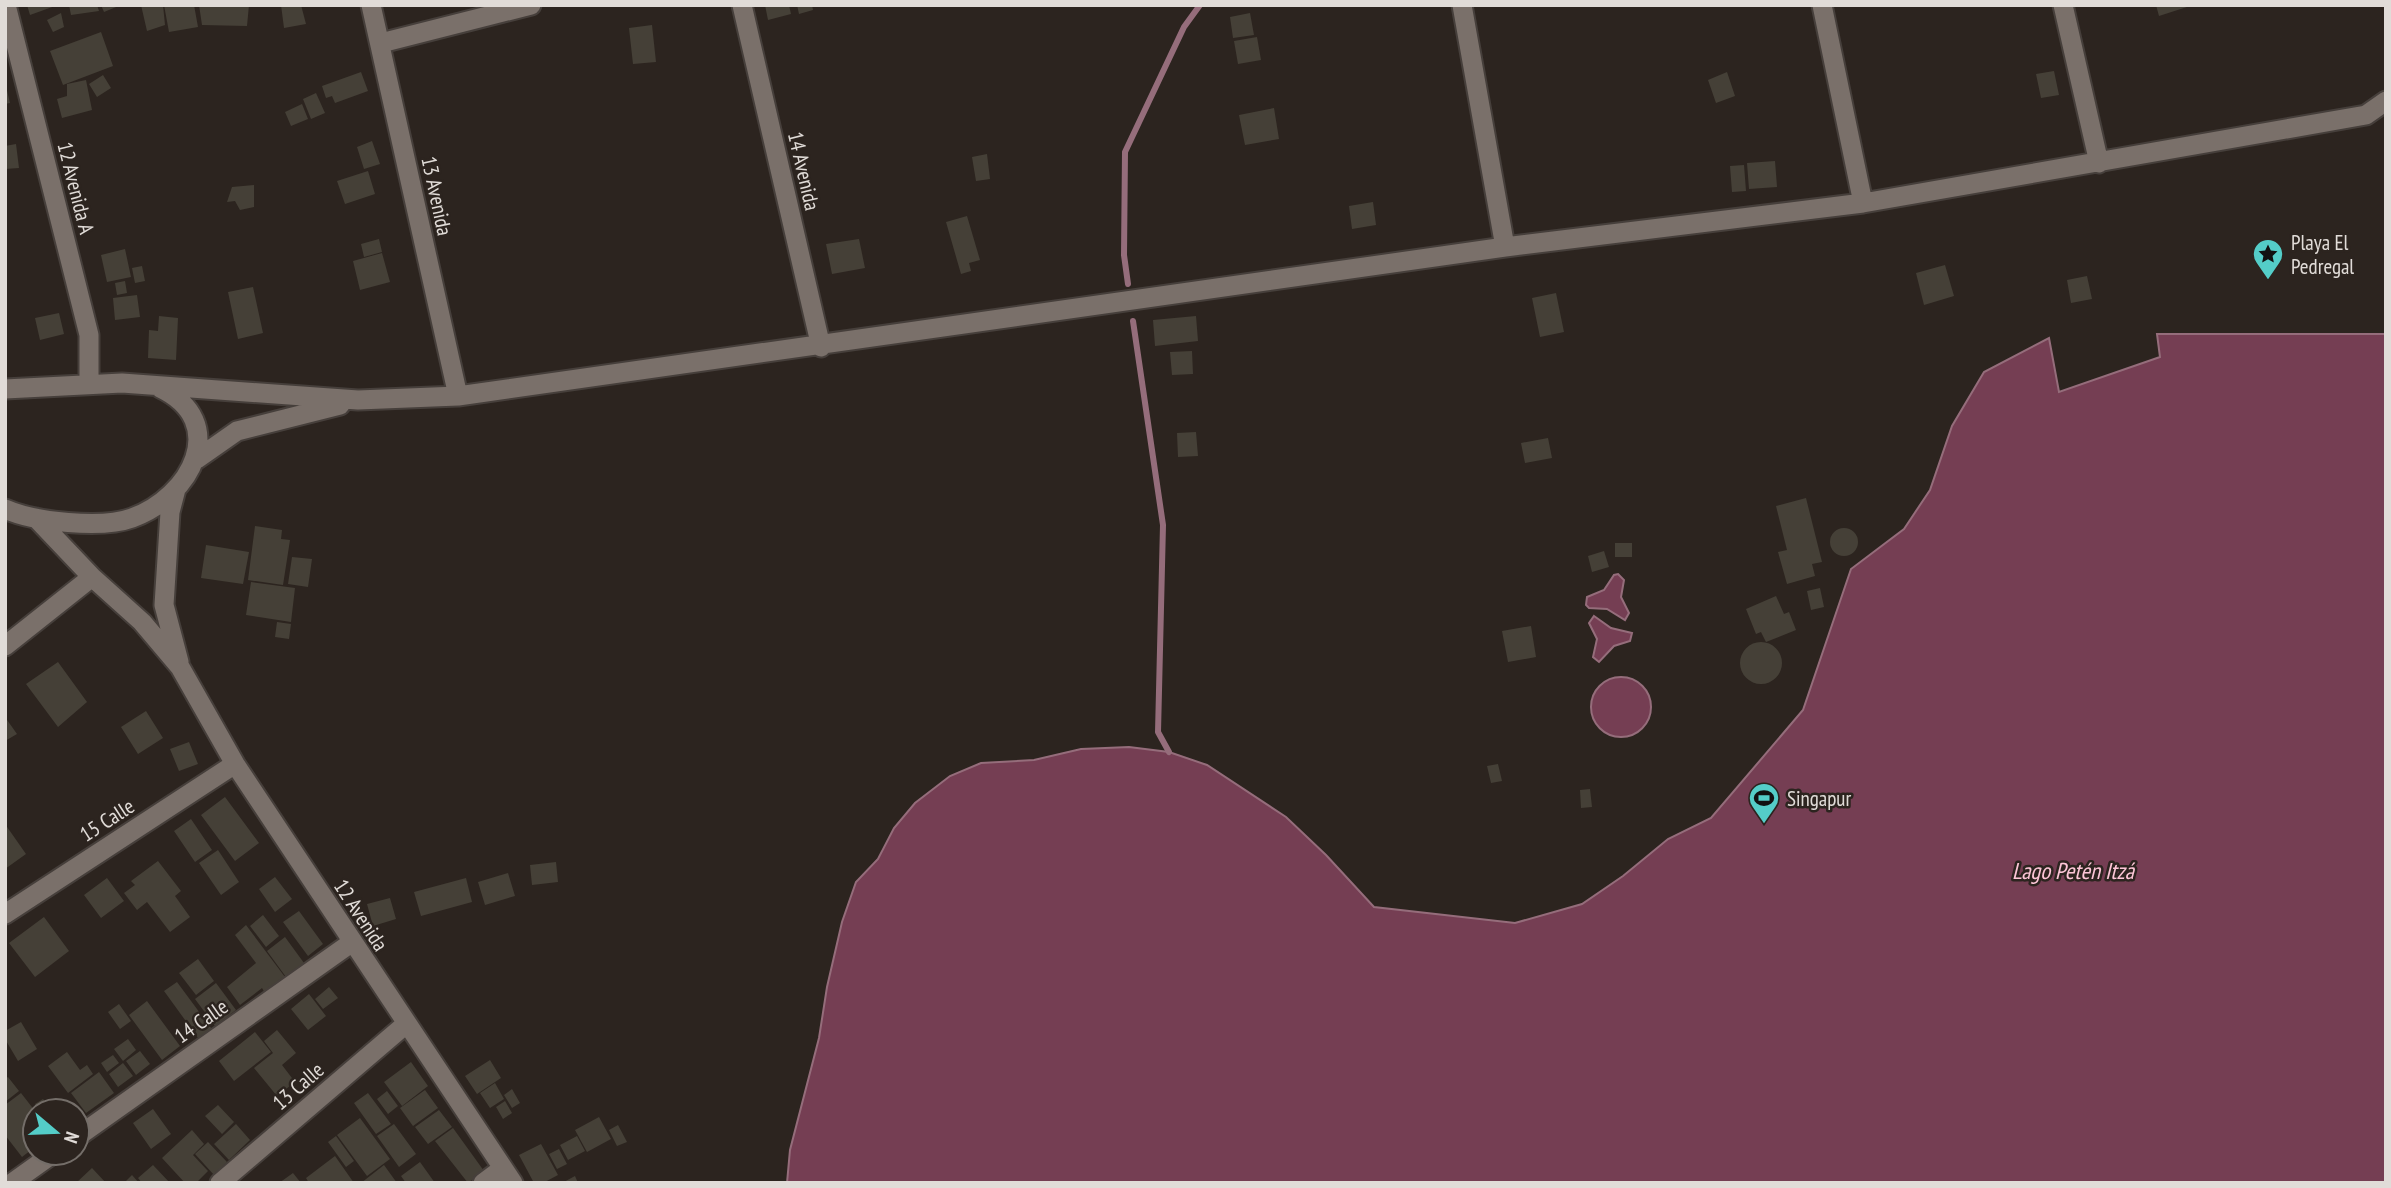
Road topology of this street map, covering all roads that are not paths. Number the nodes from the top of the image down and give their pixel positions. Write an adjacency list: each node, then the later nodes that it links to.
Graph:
1 (6, 5): 14 (street, 12 Avenida A)
2 (371, 5): 8 (street, 13 Avenida)
3 (531, 5): 8 (street)
4 (742, 5): 13 (street, 14 Avenida)
5 (1462, 5): 12 (street)
6 (1822, 5): 11 (street)
7 (2063, 5): 10 (street)
8 (381, 43): 17 (street, 13 Avenida)
9 (2386, 101): 10 (street)
10 (2099, 163): 11 (street)
11 (1863, 203): 12 (street)
12 (1505, 247): 13 (street)
13 (821, 347): 17 (street)
14 (89, 384): 15 (street); 16 (street)
15 (156, 386): 18 (street); 19 (street)
16 (5, 389)
17 (458, 397): 18 (street)
18 (358, 400): 19 (street)
19 (197, 459): 20 (street)
20 (177, 488): 22 (street); 25 (street, 12 Avenida)
21 (5, 509): 22 (street)
22 (36, 518): 23 (street, 12 Avenida)
23 (92, 577): 24 (street); 25 (street, 12 Avenida)
24 (5, 646)
25 (180, 667): 26 (street, 12 Avenida)
26 (234, 764): 27 (street, 15 Calle); 28 (street, 12 Avenida)
27 (5, 914)
28 (351, 943): 29 (street, 12 Avenida); 30 (street, 14 Calle)
29 (406, 1024): 32 (street, 12 Avenida); 34 (street, 13 Calle)
30 (91, 1127)
31 (34, 1167): 33 (street)
32 (508, 1175): 35 (street)
33 (12, 1183)
34 (220, 1183)
35 (483, 1183)

